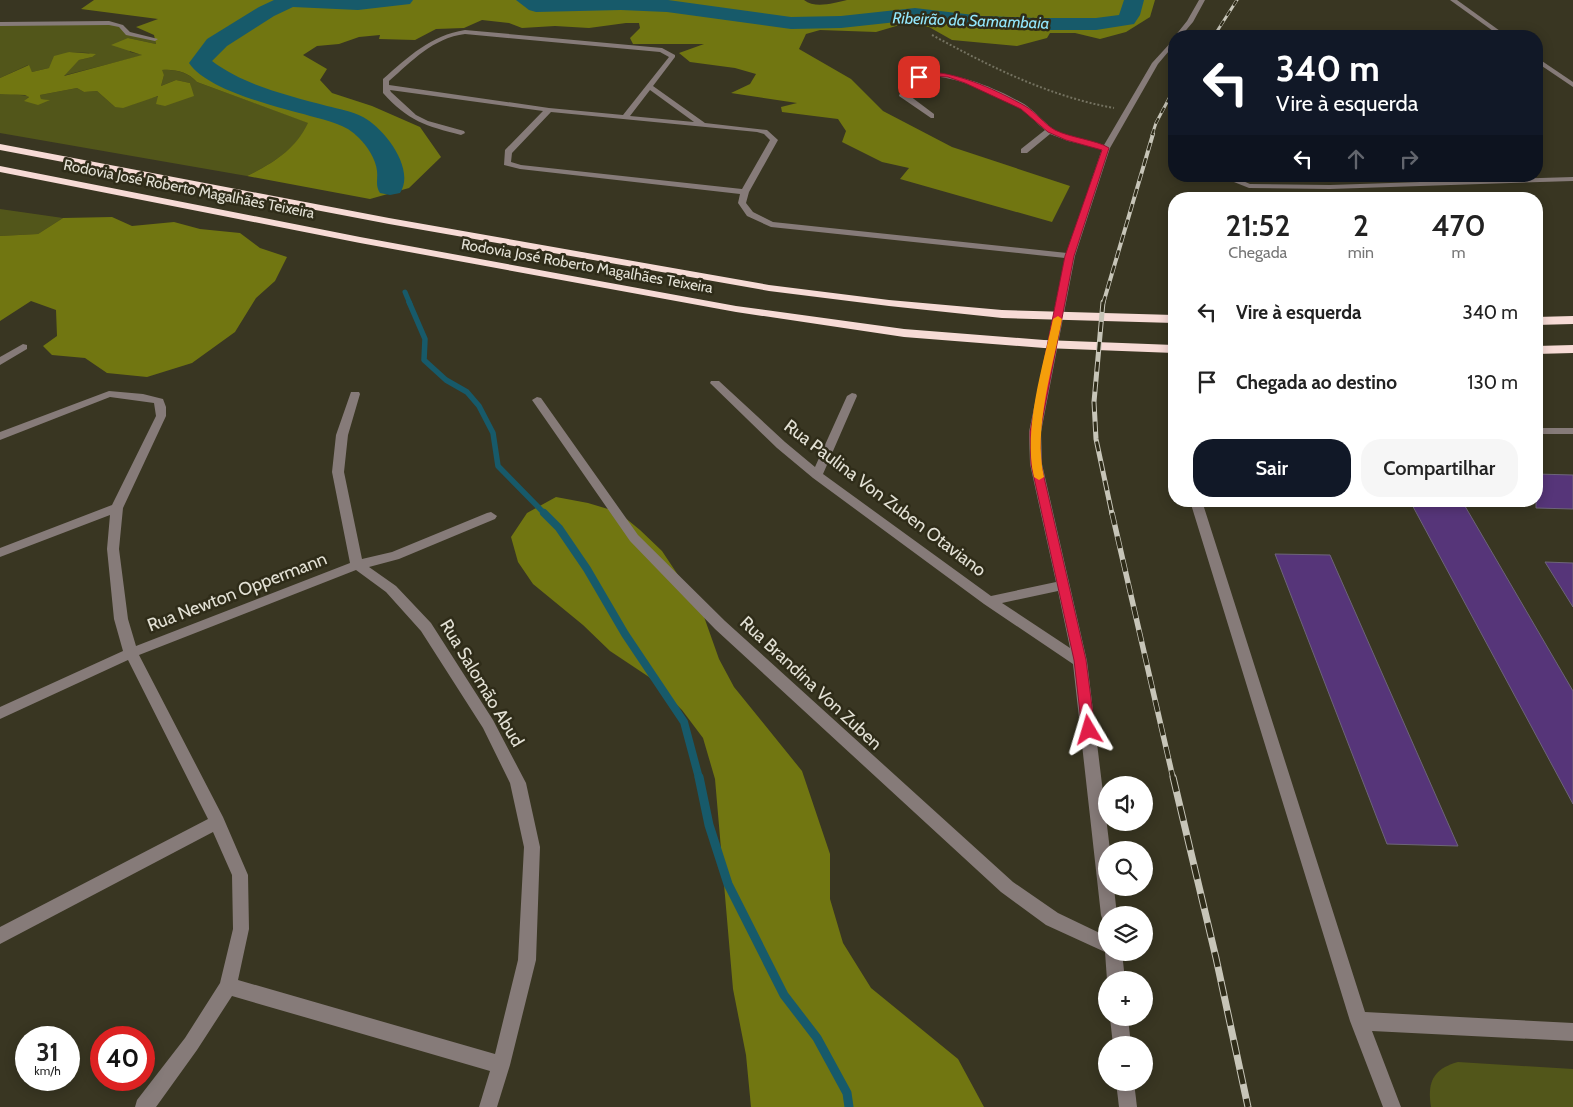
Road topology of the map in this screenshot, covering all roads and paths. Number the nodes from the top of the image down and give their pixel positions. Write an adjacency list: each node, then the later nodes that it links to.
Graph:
1 (1202, 0): 4 (street)
2 (1453, 0): 5 (street)
3 (0, 24): 7 (street)
4 (1183, 30)
5 (1496, 30)
6 (932, 35): 14 (path)
7 (155, 40)
8 (1168, 48): 14 (street)
9 (1543, 64): 10 (street)
10 (1573, 85)
11 (386, 86): 12 (street); 13 (street); 19 (street)
12 (649, 86): 16 (street); 17 (street)
13 (549, 110): 16 (street); 30 (street)
14 (1127, 110): 21 (street)
15 (931, 116): 18 (street)
16 (625, 117): 17 (street)
17 (702, 124): 30 (street)
18 (1050, 130): 21 (street); 22 (street)
19 (461, 133)
20 (0, 147): 32 (highway, Rodovia José Roberto Magalhães Teixeira)
21 (1106, 148): 31 (street)
22 (1024, 150)
23 (0, 169): 36 (highway, Rodovia José Roberto Magalhães Teixeira)
24 (1573, 179): 25 (street)
25 (1543, 180)
26 (1239, 182): 29 (street)
27 (1405, 182): 29 (street)
28 (1503, 182): 29 (street)
29 (1409, 186)
30 (745, 192): 31 (street)
31 (1070, 256): 53 (street)
32 (1168, 320)
33 (1573, 320): 34 (highway)
34 (1543, 321)
35 (23, 347): 39 (street)
36 (1168, 348)
37 (1573, 349): 38 (highway)
38 (1543, 350)
39 (0, 362)
40 (715, 383): 47 (street, Rua Paulina Von Zuben Otaviano)
41 (354, 394): 52 (street)
42 (852, 396): 47 (street)
43 (537, 400): 61 (street, Rua Brandina Von Zuben)
44 (1543, 431): 45 (street)
45 (1573, 431)
46 (0, 436): 49 (street)
47 (817, 474): 54 (street, Rua Paulina Von Zuben Otaviano)
48 (1198, 507): 63 (street)
49 (117, 508): 51 (street); 55 (street)
50 (491, 516): 52 (street, Rua Newton Oppermann)
51 (0, 553)
52 (358, 565): 55 (street, Rua Newton Oppermann); 65 (street, Rua Salomão Abud)
53 (1062, 585): 54 (street, Rua Paulina Von Zuben Otaviano); 56 (street)
54 (989, 601): 56 (street, Rua Paulina Von Zuben Otaviano)
55 (131, 654): 57 (street, Rua Newton Oppermann); 58 (street)
56 (1080, 660): 59 (street)
57 (0, 713)
58 (217, 822): 60 (street); 62 (street)
59 (1101, 841)
60 (0, 936)
61 (1098, 940)
62 (228, 986): 65 (street); 67 (street)
63 (1359, 1021): 64 (street); 70 (street)
64 (1573, 1032)
65 (501, 1065): 68 (street, Rua Salomão Abud)
66 (1126, 1091): 69 (street)
67 (144, 1107)
68 (488, 1107)
69 (1128, 1107)
70 (1392, 1107)

